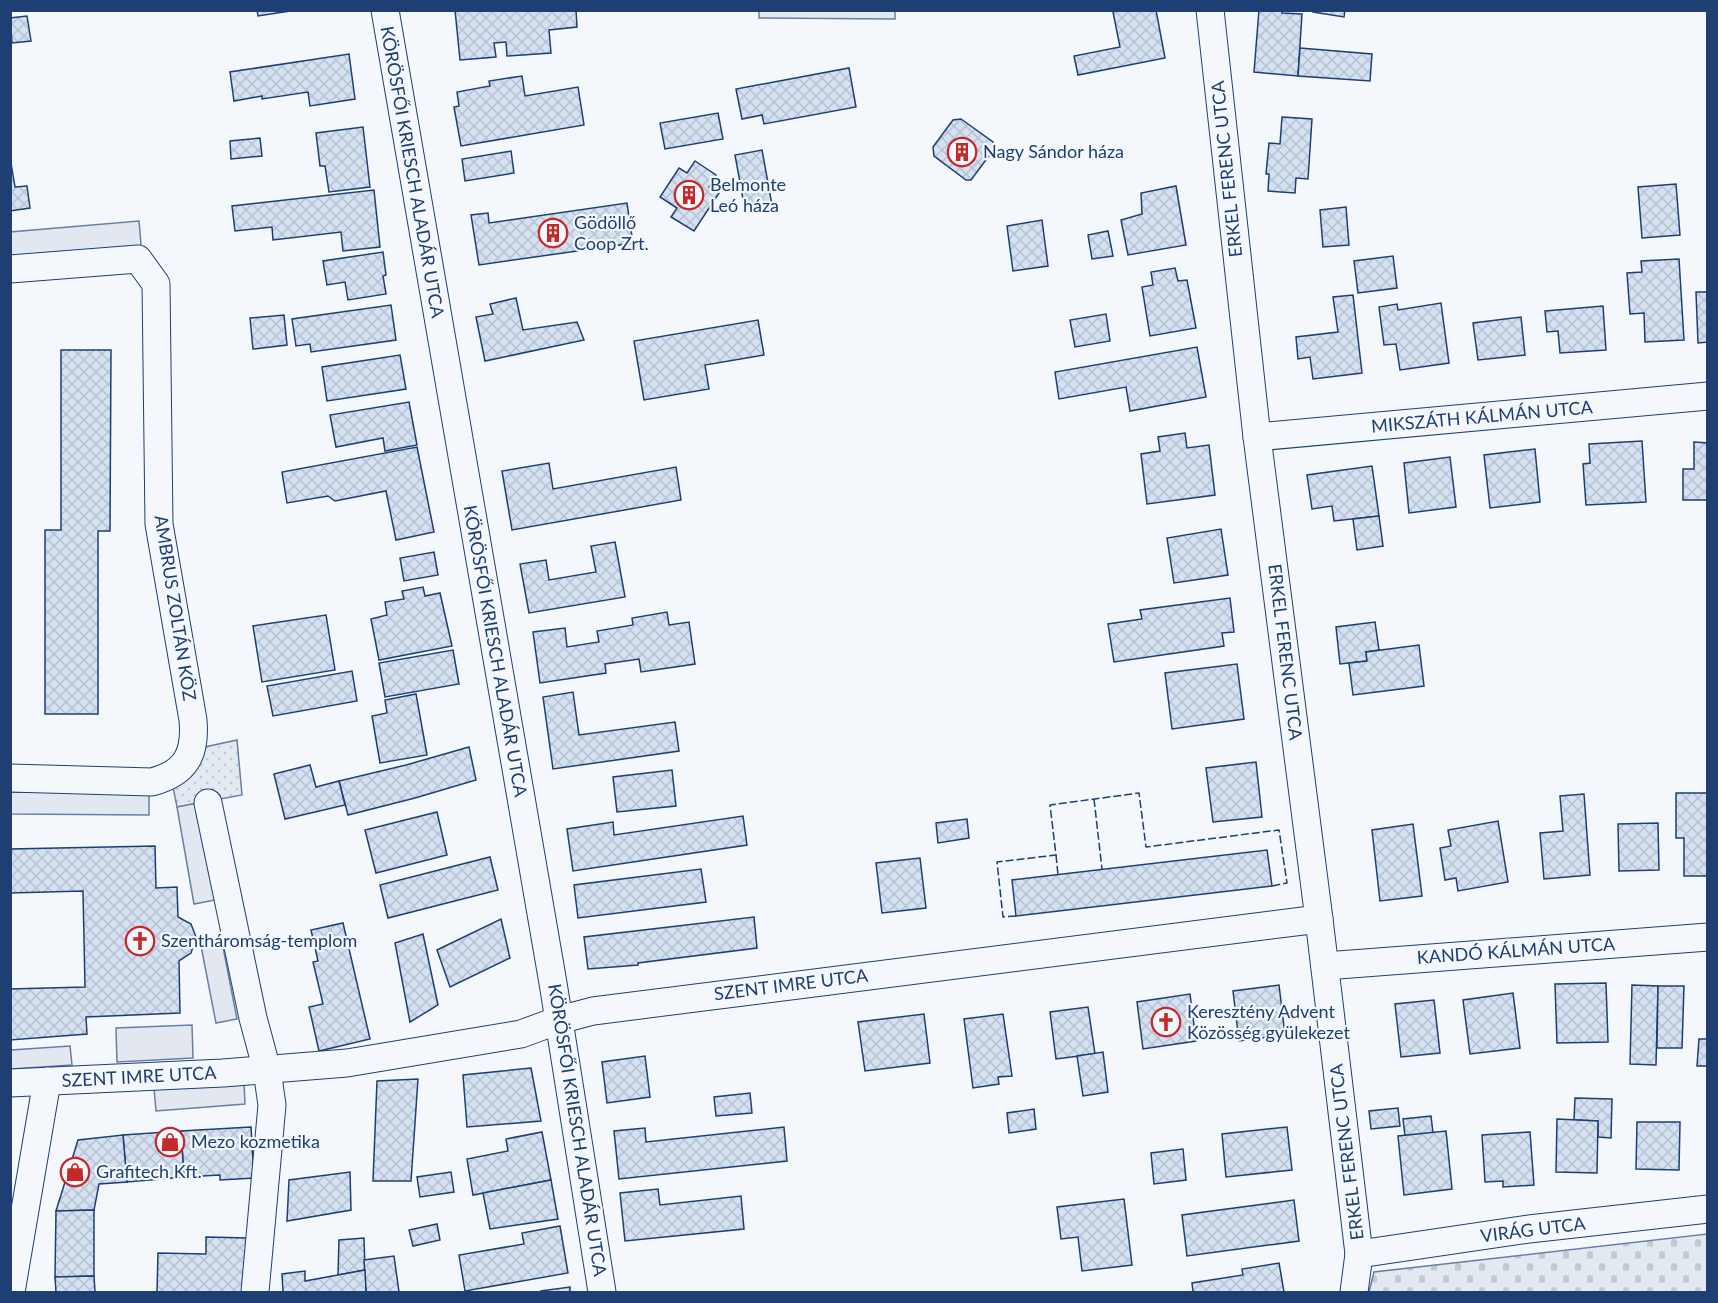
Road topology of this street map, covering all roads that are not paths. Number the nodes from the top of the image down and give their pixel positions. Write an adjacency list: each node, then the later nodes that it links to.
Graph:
1 (385, 10): 11 (street, KÖRÖSFŐI KRIESCH ALADÁR UTCA)
2 (1210, 10): 5 (street, ERKEL FERENC UTCA)
3 (10, 269): 6 (street, AMBRUS ZOLTÁN KÖZ)
4 (1707, 396): 5 (street, MIKSZÁTH KÁLMÁN UTCA)
5 (1257, 437): 8 (street, ERKEL FERENC UTCA)
6 (10, 778)
7 (208, 803): 12 (street)
8 (1319, 919): 10 (street, ERKEL FERENC UTCA); 11 (street, SZENT IMRE UTCA)
9 (1707, 937): 10 (street, KANDÓ KÁLMÁN UTCA)
10 (1325, 966): 16 (street, ERKEL FERENC UTCA)
11 (559, 1020): 12 (street, SZENT IMRE UTCA); 19 (street, KÖRÖSFŐI KRIESCH ALADÁR UTCA)
12 (267, 1070): 13 (street, SZENT IMRE UTCA); 18 (street)
13 (47, 1081): 14 (street, SZENT IMRE UTCA); 17 (street)
14 (10, 1083)
15 (1707, 1209): 16 (street, VIRÁG UTCA)
16 (1359, 1254): 20 (street, ERKEL FERENC UTCA)
17 (11, 1293)
18 (255, 1293)
19 (602, 1293)
20 (1354, 1293)

